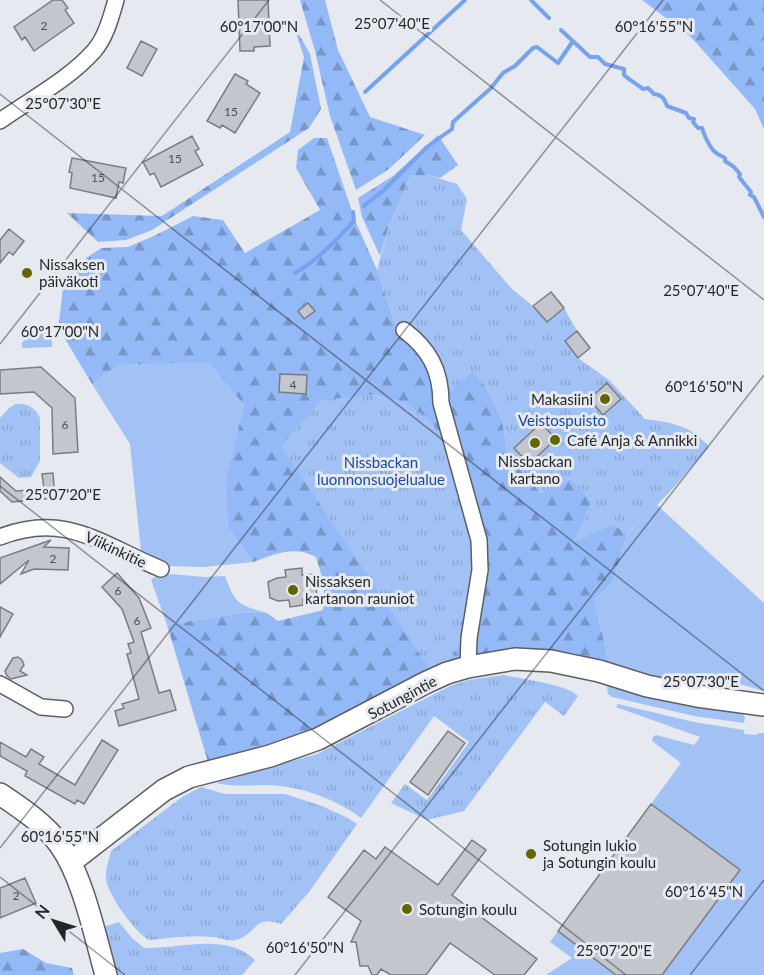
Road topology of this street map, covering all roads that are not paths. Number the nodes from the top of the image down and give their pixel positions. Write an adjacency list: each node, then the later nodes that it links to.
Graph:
1 (116, 0): 2 (street)
2 (0, 121)
3 (404, 330): 6 (street)
4 (0, 537): 5 (street, Viikinkitie)
5 (161, 569)
6 (468, 667): 8 (street, Sotungintie); 11 (street, Sotungintie)
7 (0, 684): 9 (street)
8 (764, 705)
9 (65, 708)
10 (0, 794): 11 (street)
11 (70, 862): 12 (street)
12 (106, 975)

